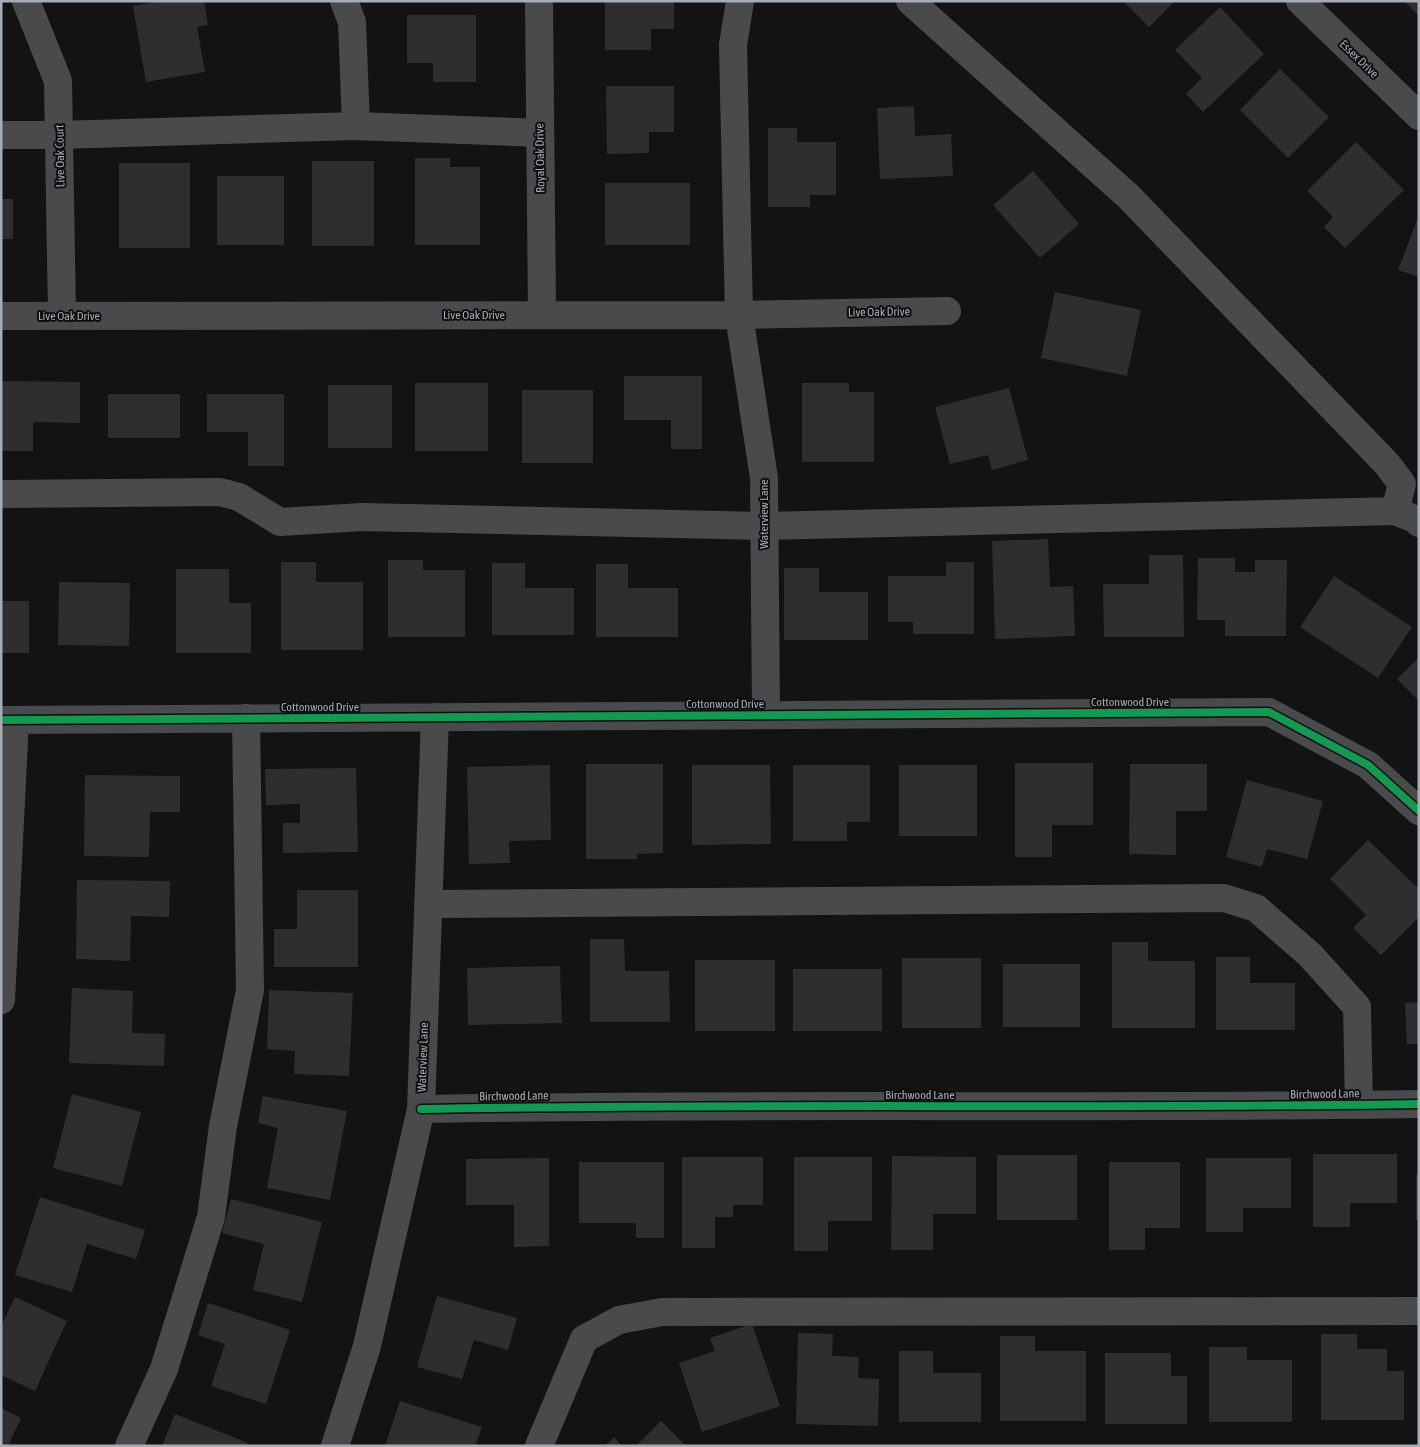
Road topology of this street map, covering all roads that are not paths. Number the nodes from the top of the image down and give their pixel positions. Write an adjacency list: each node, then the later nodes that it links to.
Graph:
1 (26, 1): 11 (street, Live Oak Court)
2 (344, 1): 8 (street)
3 (539, 1): 9 (street, Royal Oak Drive)
4 (740, 1): 14 (street, Waterview Lane)
5 (910, 1): 18 (street)
6 (1300, 1): 7 (street, Essex Drive)
7 (1419, 116)
8 (356, 126): 9 (street); 11 (street)
9 (540, 133): 13 (street, Royal Oak Drive)
10 (1, 135): 11 (street)
11 (59, 135): 16 (street, Live Oak Court)
12 (947, 310): 14 (street, Live Oak Drive)
13 (542, 314): 14 (street, Live Oak Drive); 16 (street, Live Oak Drive)
14 (739, 315): 20 (street, Waterview Lane)
15 (1, 316): 16 (street, Live Oak Drive)
16 (62, 316)
17 (1, 494): 20 (street)
18 (1395, 511): 19 (street); 20 (street)
19 (1419, 523)
20 (764, 526): 21 (street, Waterview Lane)
21 (766, 715): 22 (street, Cottonwood Drive); 25 (street, Cottonwood Drive)
22 (435, 717): 23 (street, Cottonwood Drive); 26 (street, Waterview Lane)
23 (246, 718): 24 (street, Cottonwood Drive); 32 (street)
24 (8, 720): 27 (street)
25 (1419, 811)
26 (428, 904): 29 (street); 30 (street, Waterview Lane)
27 (1, 1000)
28 (1419, 1104): 29 (street, Birchwood Lane)
29 (1359, 1105): 30 (street, Birchwood Lane)
30 (421, 1109): 33 (street, Waterview Lane)
31 (1419, 1311): 34 (street)
32 (129, 1446)
33 (335, 1446)
34 (539, 1446)

